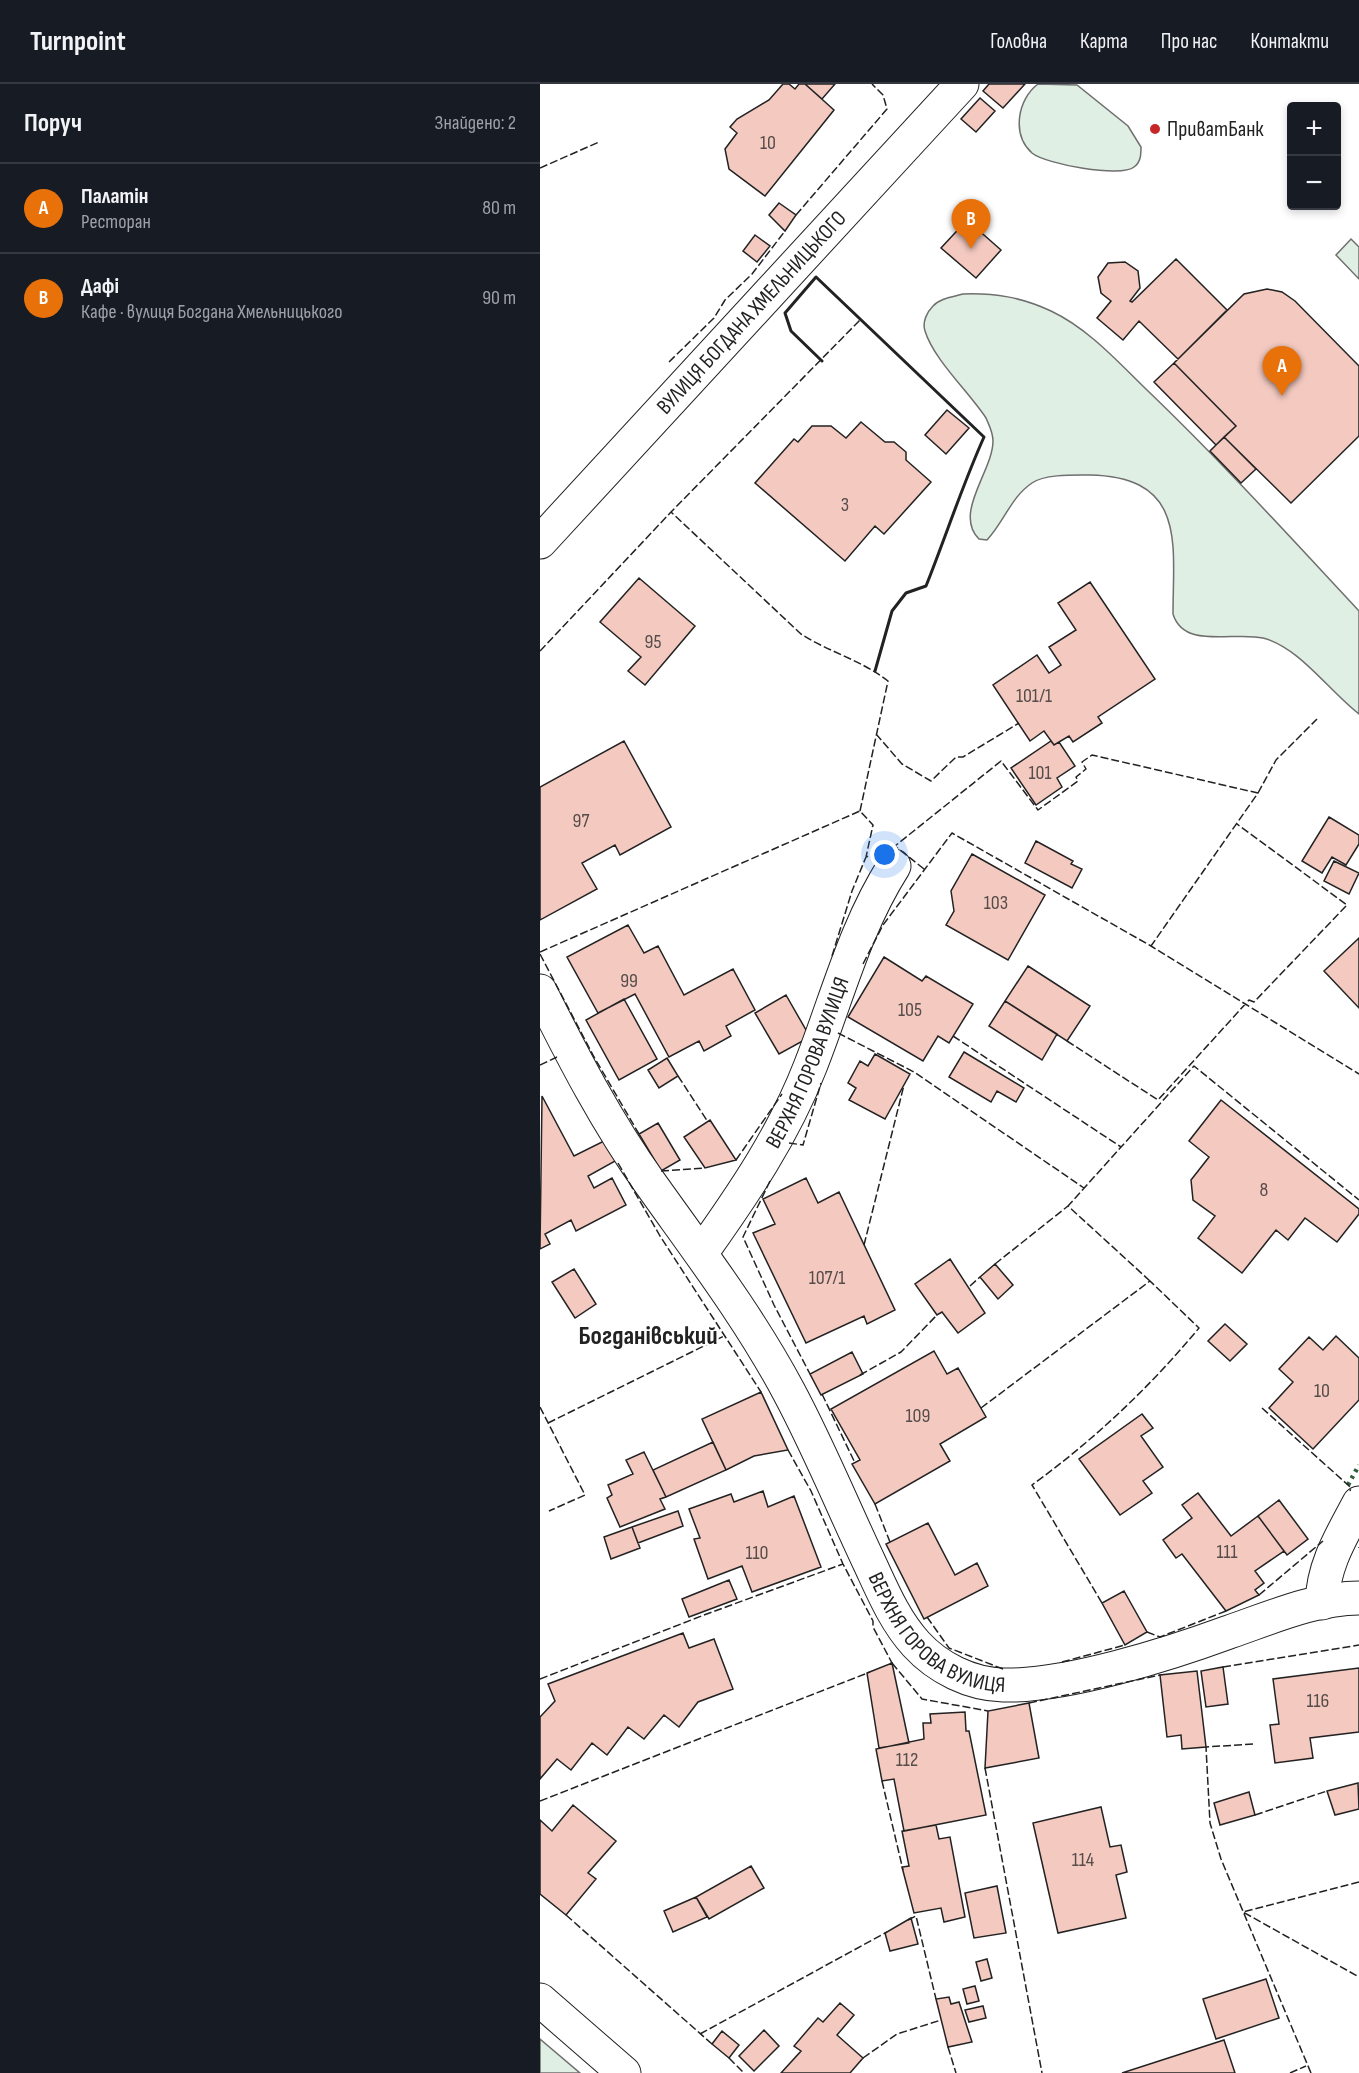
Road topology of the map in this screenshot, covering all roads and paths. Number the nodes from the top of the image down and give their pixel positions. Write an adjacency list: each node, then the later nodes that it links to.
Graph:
1 (962, 84): 2 (street, ВУЛИЦЯ БОГДАНА ХМЕЛЬНИЦЬКОГО)
2 (540, 542)
3 (894, 866): 5 (street, ВЕРХНЯ ГОРОВА ВУЛИЦЯ)
4 (540, 991): 5 (street, ВЕРХНЯ ГОРОВА ВУЛИЦЯ)
5 (702, 1252): 8 (street, ВЕРХНЯ ГОРОВА ВУЛИЦЯ)
6 (1359, 1503): 8 (street)
7 (1359, 1598): 8 (street, ВЕРХНЯ ГОРОВА ВУЛИЦЯ)
8 (1322, 1603)
9 (540, 2000): 10 (street)
10 (624, 2073)

